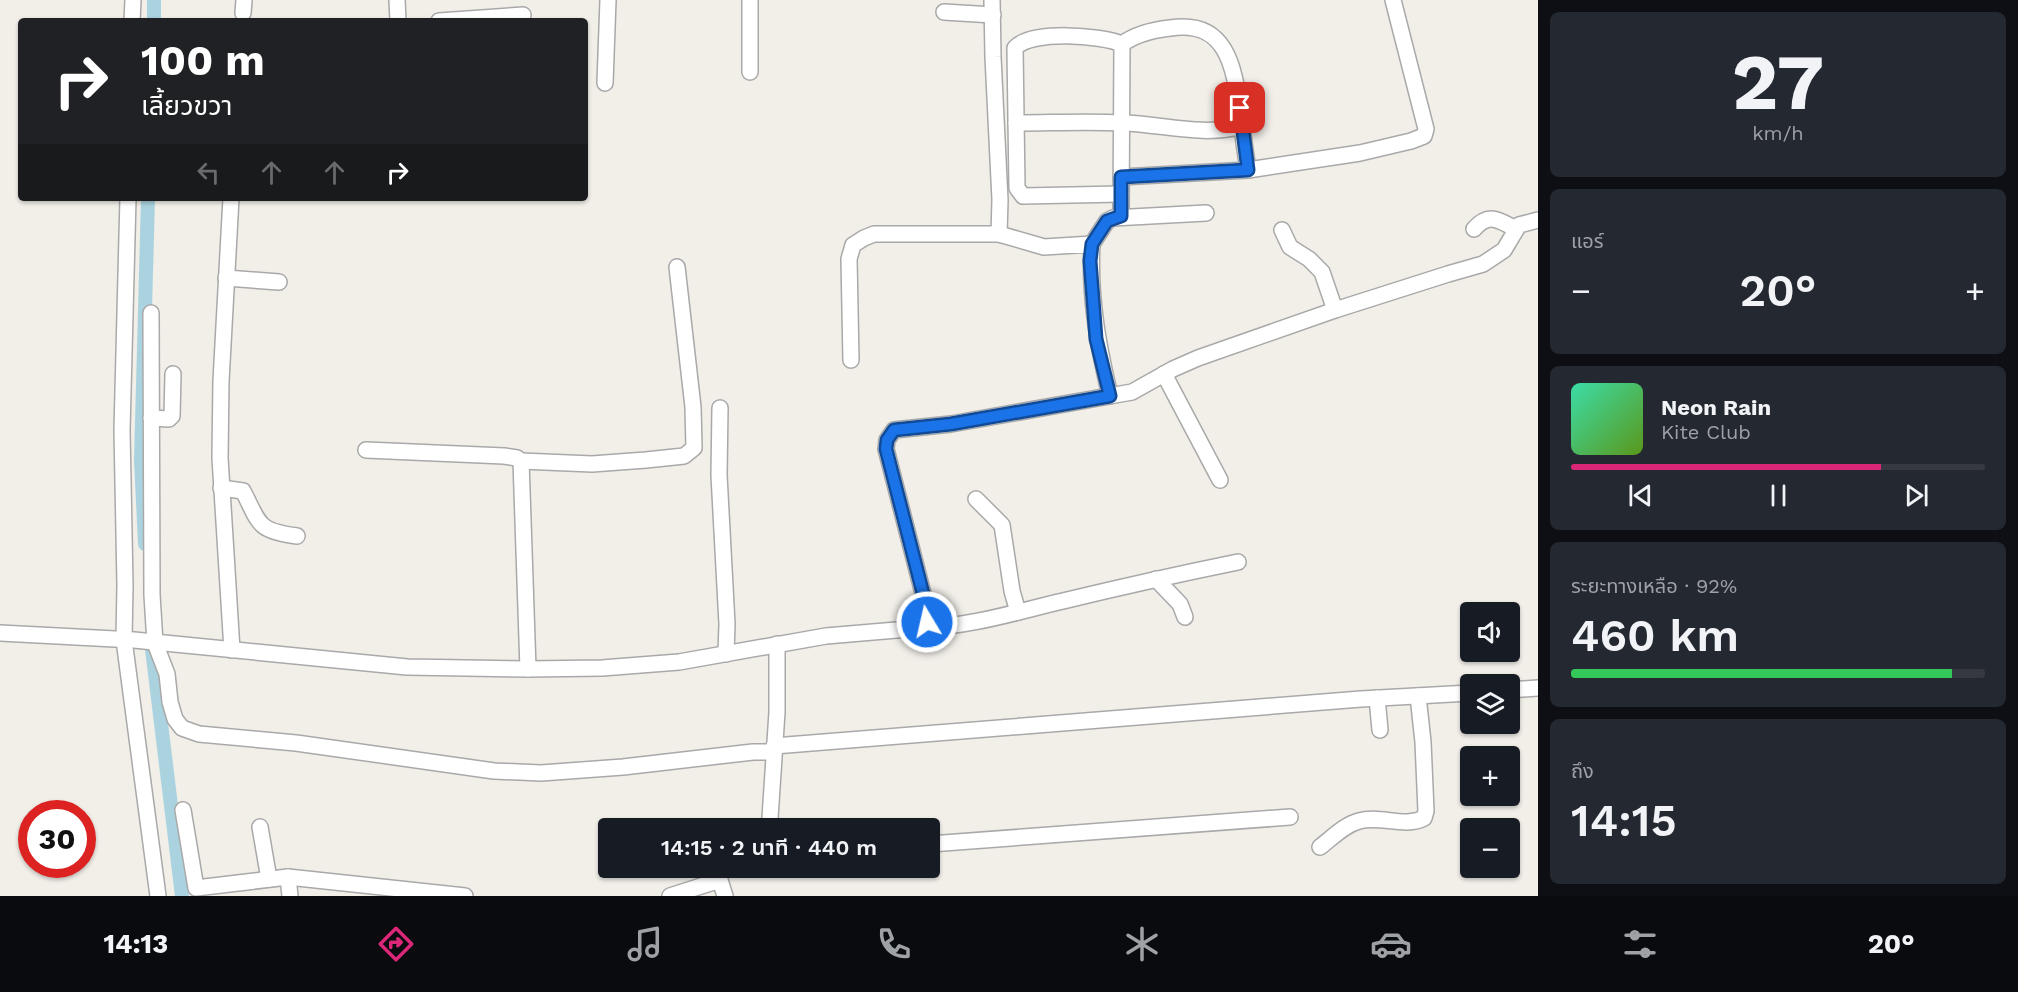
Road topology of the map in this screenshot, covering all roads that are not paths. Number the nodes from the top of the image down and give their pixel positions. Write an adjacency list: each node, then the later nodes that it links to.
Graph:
1 (133, 0): 9 (street)
2 (397, 0): 10 (street)
3 (608, 0): 14 (street)
4 (750, 0): 13 (street)
5 (1393, 0): 18 (street)
6 (993, 7): 7 (street); 29 (street)
7 (944, 12)
8 (523, 15): 11 (street)
9 (132, 18)
10 (398, 18)
11 (499, 18)
12 (1122, 44): 15 (street); 16 (street); 17 (street)
13 (750, 72)
14 (605, 82)
15 (1122, 122): 16 (street); 17 (street); 19 (street)
16 (1016, 123): 20 (street)
17 (1242, 126): 18 (street)
18 (1248, 170): 19 (street)
19 (1121, 177): 20 (street)
20 (1121, 194): 24 (street)
21 (128, 201): 54 (street)
22 (231, 201): 32 (street)
23 (1206, 213): 24 (street)
24 (1121, 216): 30 (street)
25 (1538, 220): 26 (street)
26 (1516, 229): 28 (street); 34 (street)
27 (1282, 230): 34 (street)
28 (1474, 230)
29 (999, 234): 30 (street); 36 (street)
30 (1092, 244): 39 (street)
31 (677, 267): 43 (street)
32 (226, 278): 33 (street); 45 (street)
33 (279, 282)
34 (1335, 310): 38 (street)
35 (151, 313): 41 (street)
36 (851, 360)
37 (173, 374): 41 (street)
38 (1164, 374): 39 (street); 44 (street)
39 (1110, 396): 52 (street)
40 (720, 408): 58 (street)
41 (151, 418): 55 (street)
42 (366, 450): 43 (street)
43 (521, 461): 59 (street)
44 (1220, 480)
45 (221, 488): 47 (street); 57 (street)
46 (976, 499): 50 (street)
47 (297, 536)
48 (1238, 562): 49 (street)
49 (1156, 579): 50 (street); 51 (street)
50 (1018, 612): 52 (street)
51 (1185, 617)
52 (920, 628): 56 (street)
53 (0, 633): 54 (street)
54 (129, 640): 55 (street); 75 (street)
55 (154, 643): 57 (street); 66 (street)
56 (777, 644): 58 (street); 66 (street)
57 (232, 650): 59 (street)
58 (726, 654): 59 (street)
59 (528, 669)
60 (1538, 688): 61 (street)
61 (1520, 689)
62 (1460, 694): 63 (street)
63 (1418, 696): 64 (street); 72 (street)
64 (1377, 698): 65 (street); 66 (street)
65 (1380, 729)
66 (774, 749): 69 (street)
67 (183, 810): 74 (street)
68 (1290, 817): 71 (street)
69 (770, 818)
70 (260, 827): 74 (street)
71 (940, 843)
72 (1320, 847)
73 (288, 877): 74 (street); 76 (street); 77 (street)
74 (269, 879)
75 (158, 896)
76 (290, 896)
77 (465, 896)
78 (670, 896): 79 (street)
79 (725, 896)

